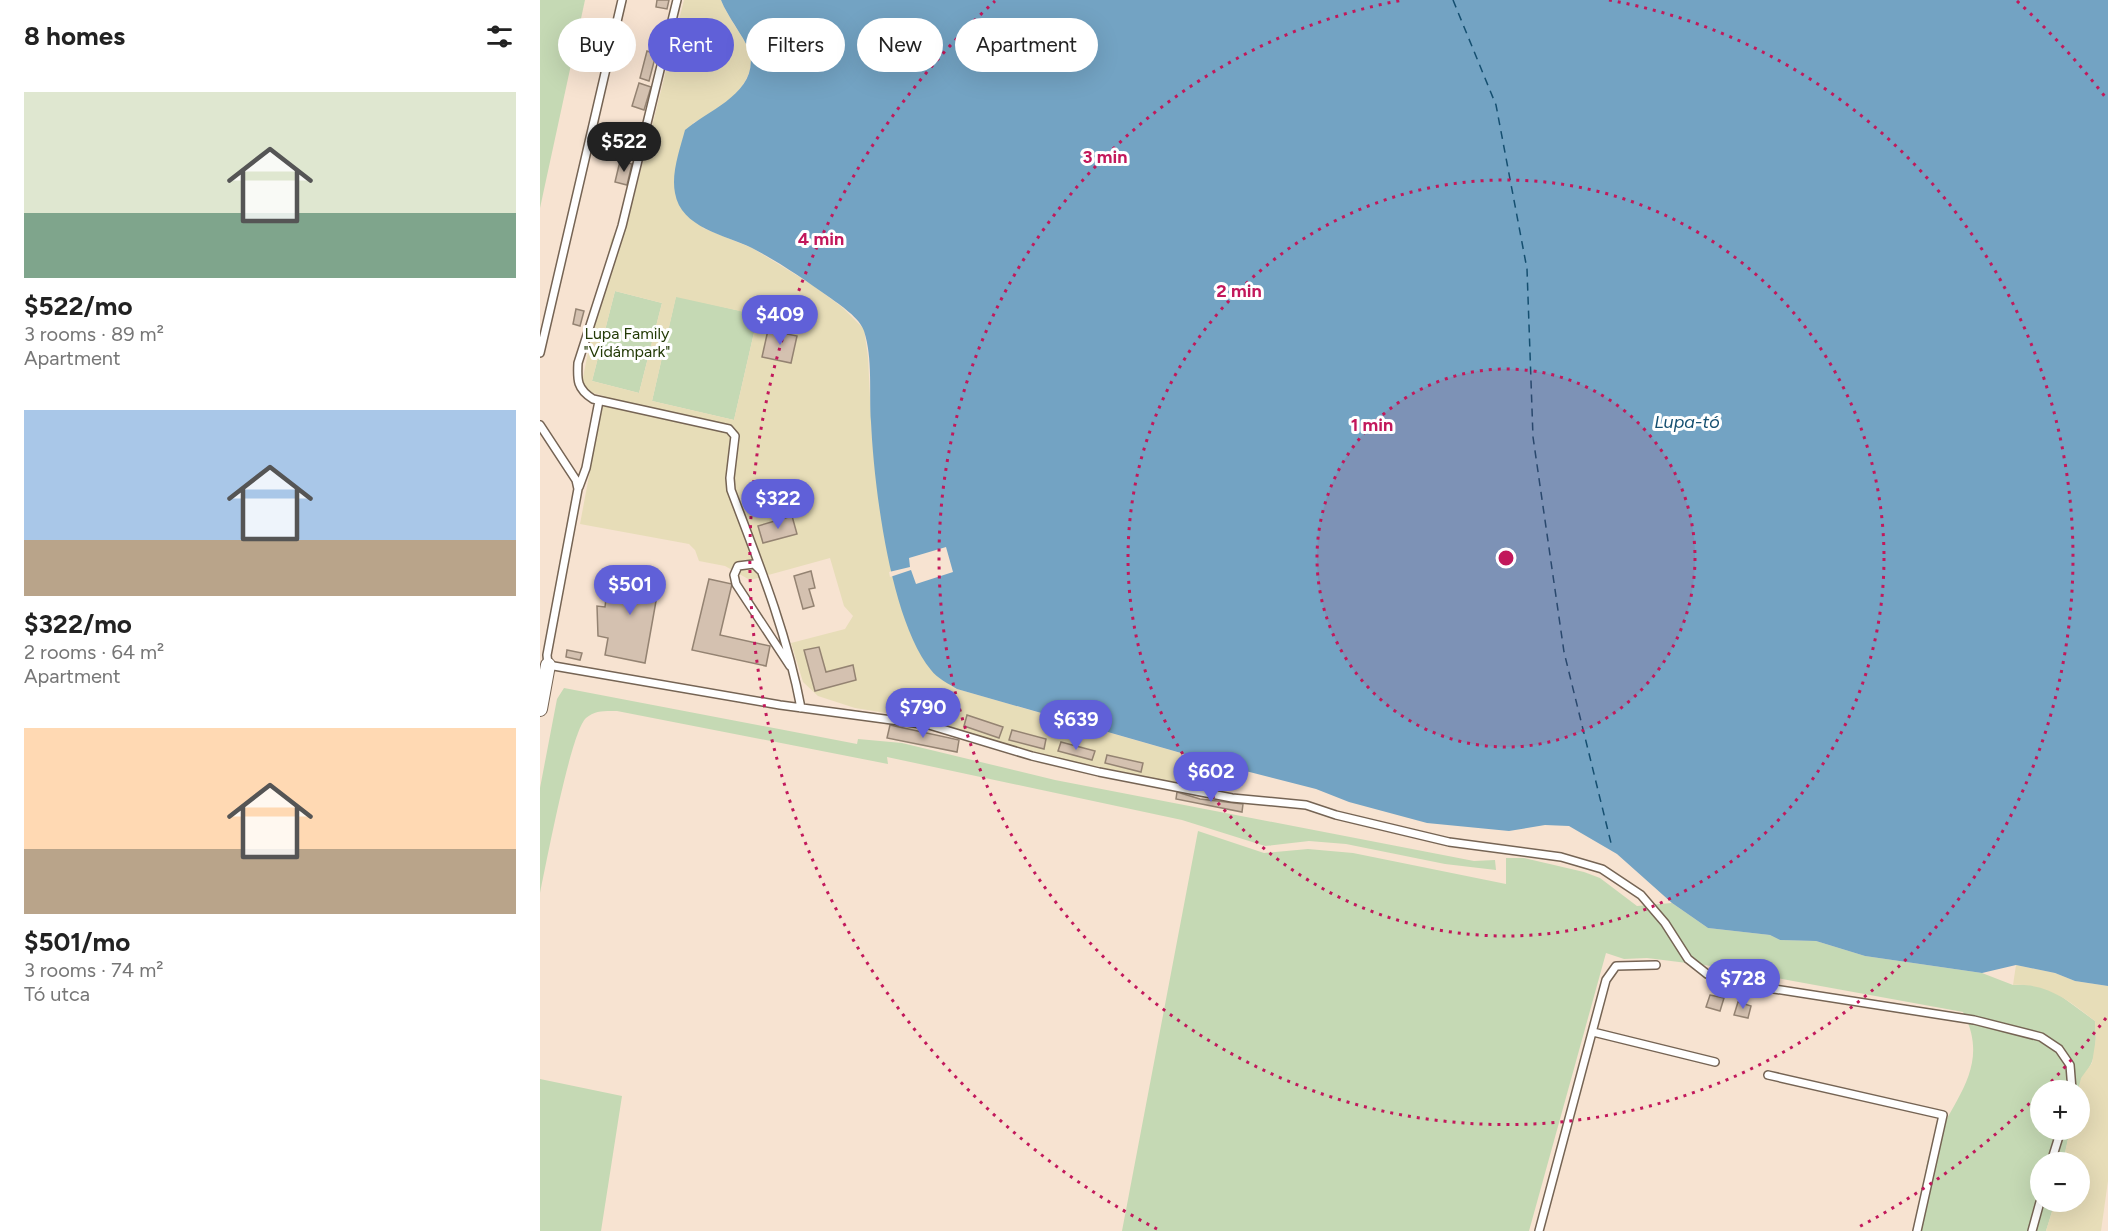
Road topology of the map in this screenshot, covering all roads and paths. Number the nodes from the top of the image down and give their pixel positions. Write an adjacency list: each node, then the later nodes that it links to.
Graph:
1 (622, 0): 3 (lane)
2 (677, 0): 4 (lane)
3 (540, 353)
4 (599, 401): 6 (lane); 7 (lane)
5 (540, 425): 6 (lane)
6 (578, 489): 8 (lane)
7 (762, 572): 9 (lane); 9 (lane)
8 (548, 665): 10 (lane); 11 (street)
9 (795, 673): 10 (lane)
10 (801, 708): 16 (lane)
11 (540, 709)
12 (1656, 965): 13 (lane)
13 (1593, 1032): 14 (lane); 18 (lane)
14 (1715, 1062)
15 (1768, 1075): 19 (lane)
16 (2071, 1080)
17 (2037, 1212): 20 (lane)
18 (1539, 1231)
19 (1917, 1231)
20 (2032, 1231)

